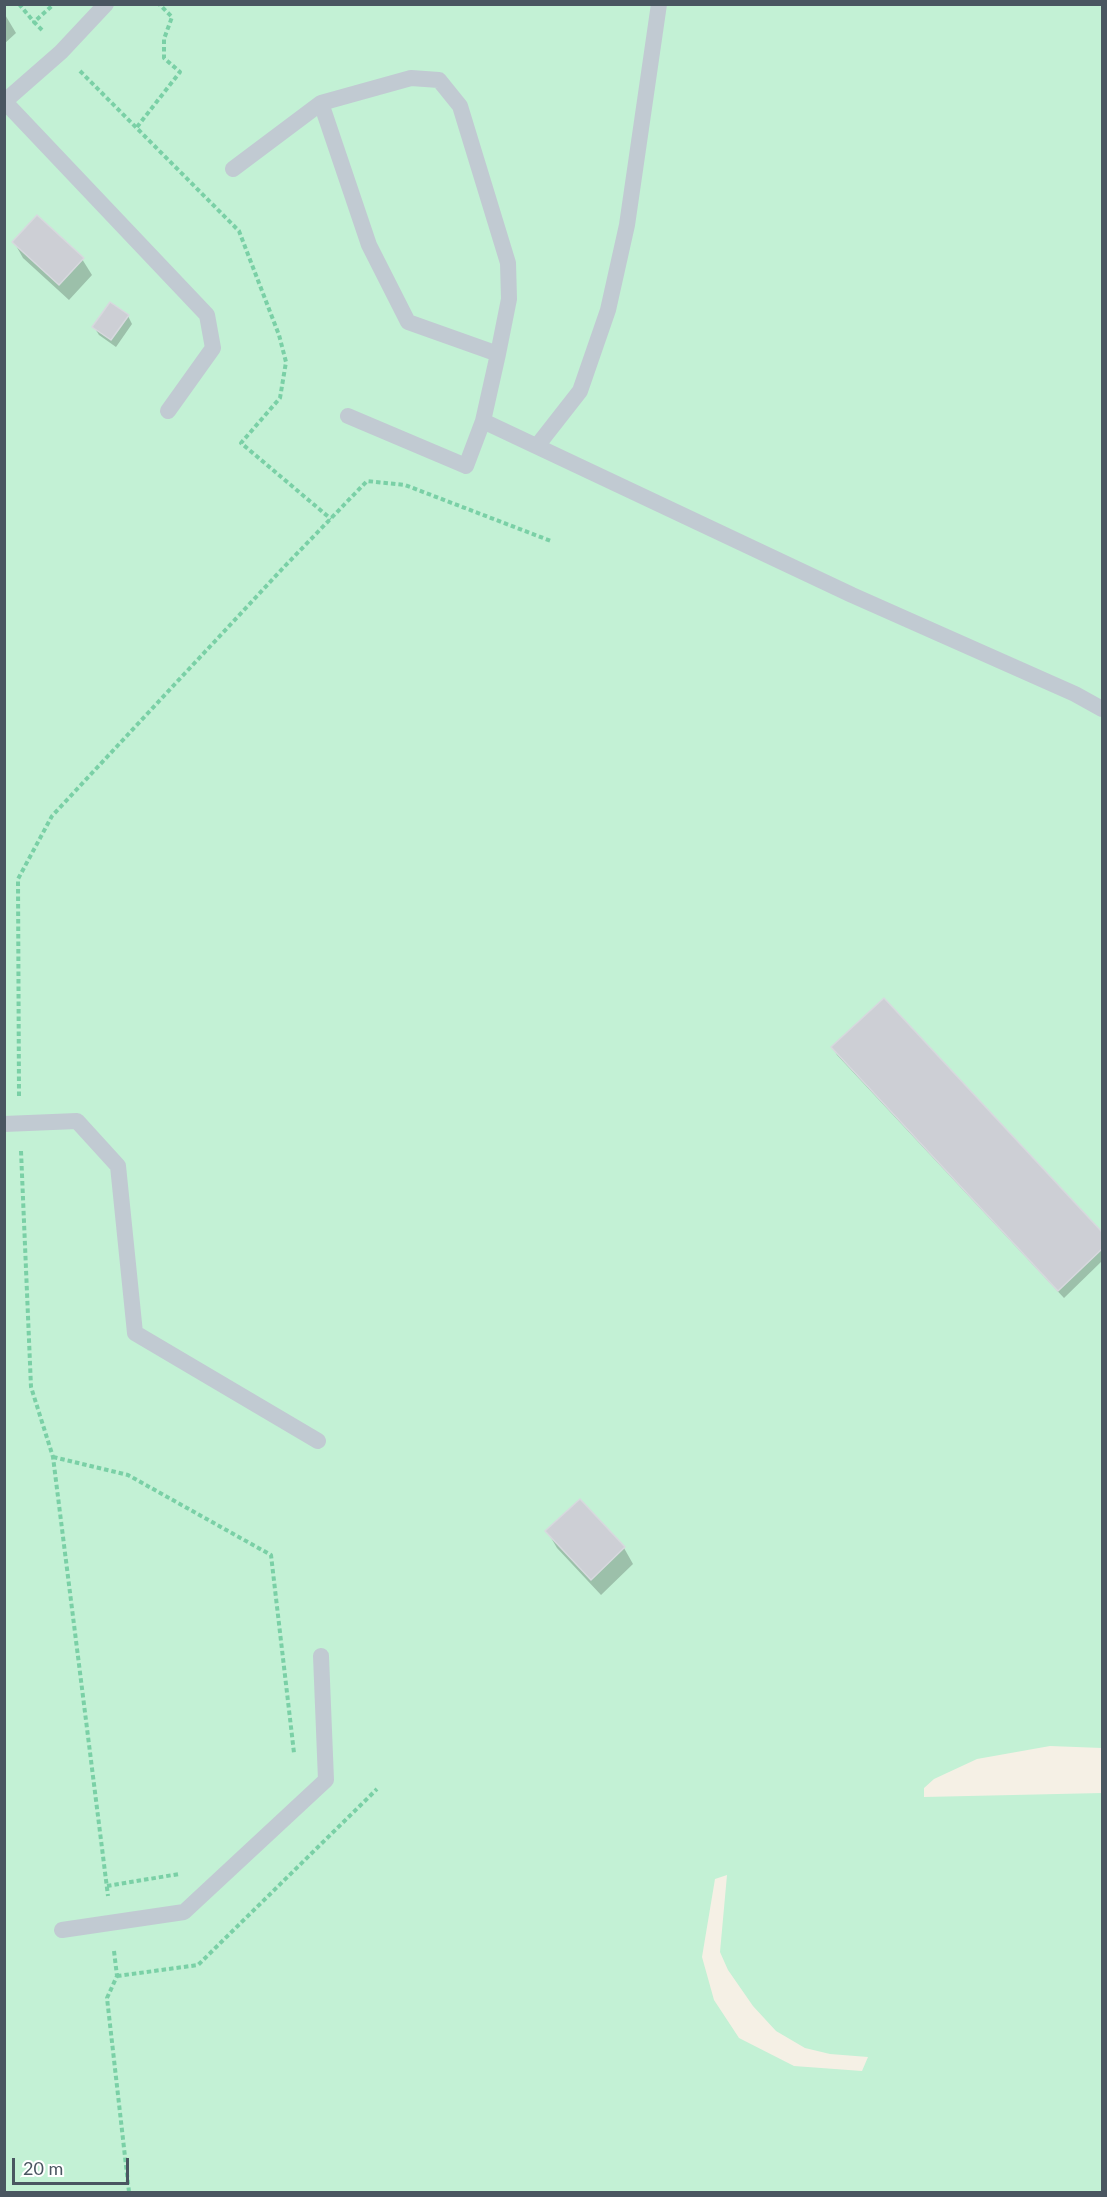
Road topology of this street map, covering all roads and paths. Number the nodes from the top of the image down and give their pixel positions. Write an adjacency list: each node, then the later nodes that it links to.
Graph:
1 (19, 4): 5 (path)
2 (106, 4): 6 (lane)
3 (159, 4): 14 (path)
4 (659, 4): 13 (lane)
5 (34, 22)
6 (5, 102): 10 (lane)
7 (321, 102): 8 (lane); 9 (lane); 9 (lane)
8 (233, 169)
9 (498, 354): 12 (lane)
10 (168, 411)
11 (348, 416): 12 (lane)
12 (483, 421): 13 (lane)
13 (537, 446): 15 (lane)
14 (331, 519)
15 (1102, 709)
16 (4, 1124): 17 (lane)
17 (318, 1442)
18 (52, 1456): 20 (path)
19 (321, 1656): 24 (lane)
20 (295, 1762)
21 (377, 1789): 25 (path)
22 (185, 1869): 23 (path)
23 (106, 1886)
24 (62, 1930)
25 (117, 1976)

